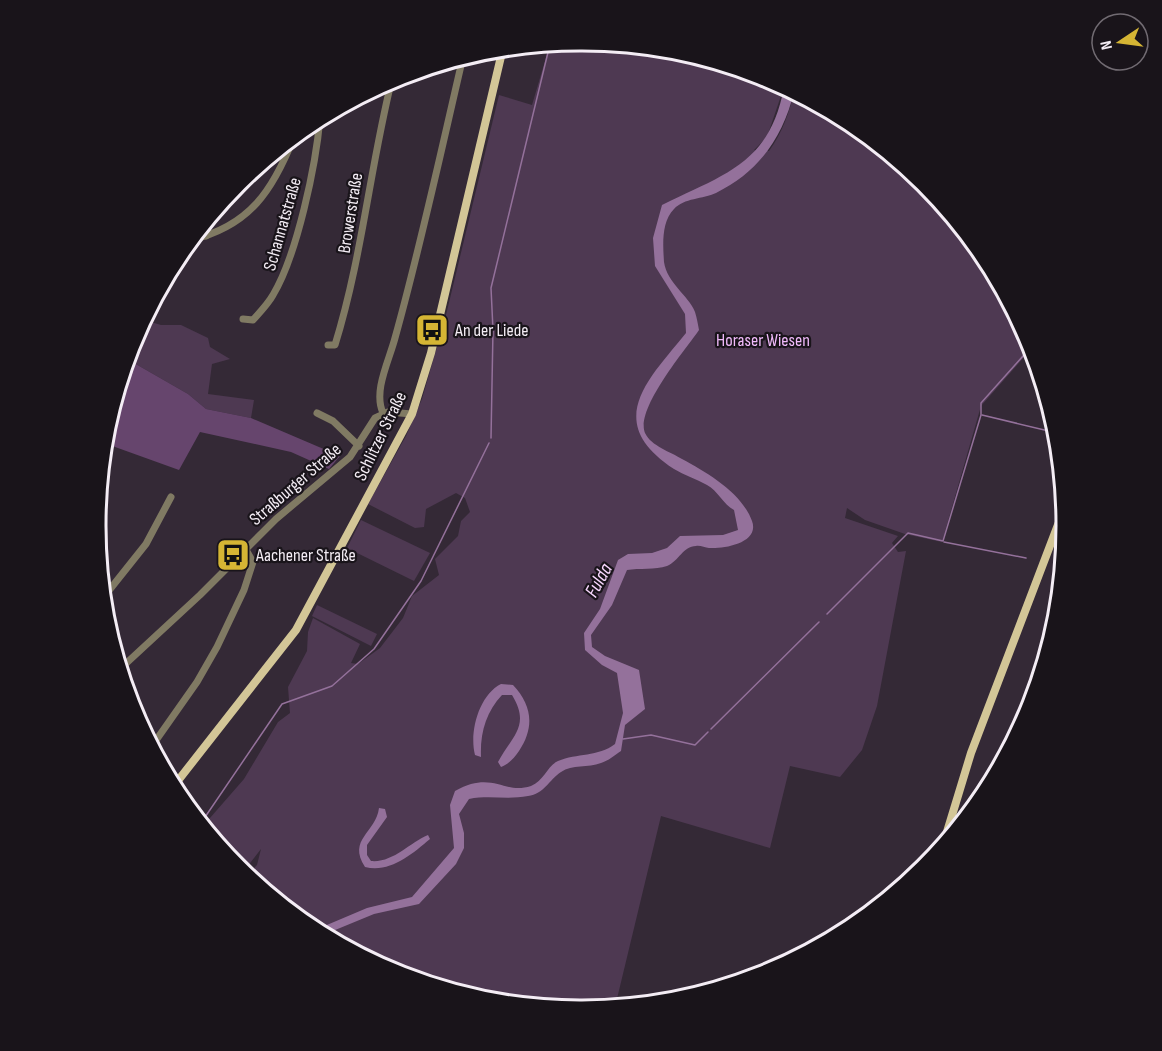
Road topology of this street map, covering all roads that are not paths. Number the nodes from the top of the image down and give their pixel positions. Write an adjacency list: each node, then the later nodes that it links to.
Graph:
1 (501, 58): 11 (main road, Schlitzer Straße)
2 (461, 66): 10 (street)
3 (389, 92): 8 (street, Browerstraße)
4 (318, 130): 7 (street, Schannatstraße)
5 (287, 153): 6 (street)
6 (206, 236)
7 (243, 319)
8 (328, 345)
9 (317, 413): 12 (street, Straßburger Straße)
10 (383, 413): 11 (street); 12 (street, Straßburger Straße)
11 (412, 414): 19 (main road, Schlitzer Straße)
12 (359, 446): 15 (street, Straßburger Straße)
13 (171, 497): 16 (street)
14 (1056, 531): 20 (main road)
15 (245, 548): 17 (street, Straßburger Straße); 18 (street)
16 (111, 588)
17 (127, 662)
18 (157, 739)
19 (180, 779)
20 (950, 823)

